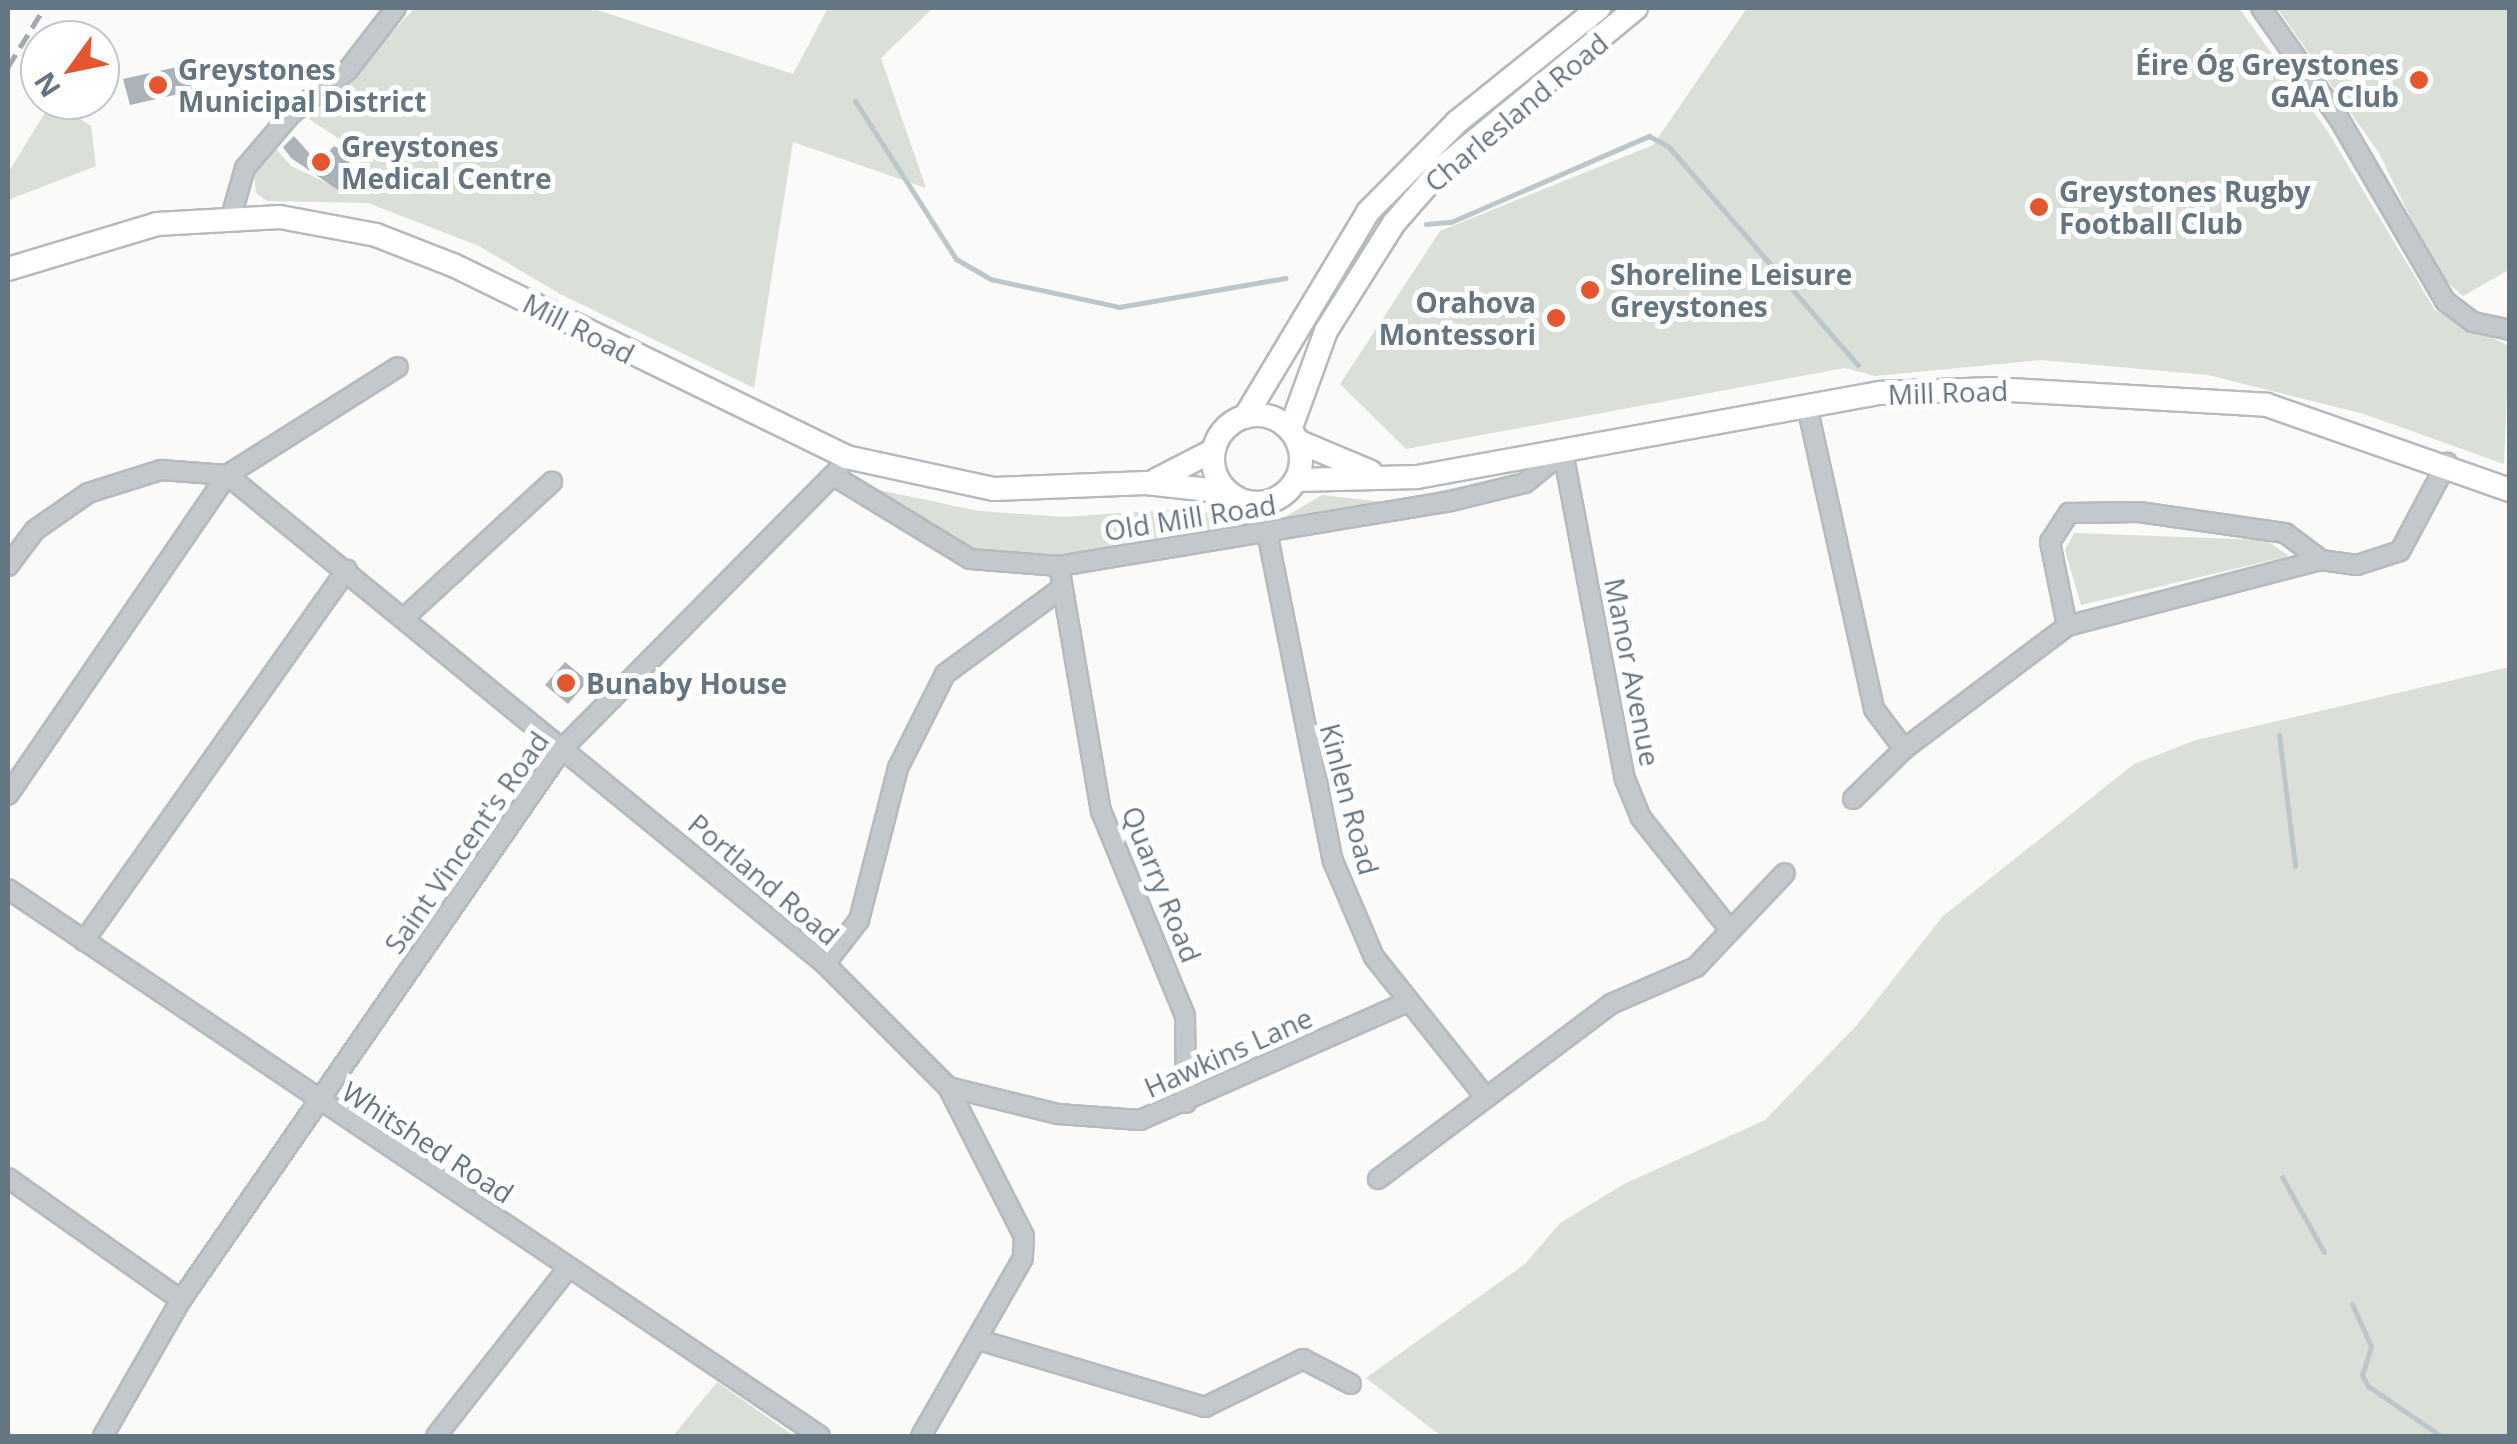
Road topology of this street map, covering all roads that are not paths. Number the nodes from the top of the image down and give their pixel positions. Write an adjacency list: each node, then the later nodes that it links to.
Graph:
1 (396, 8): 5 (street)
2 (1599, 8): 10 (main road, Charlesland Road)
3 (1636, 8): 11 (main road, Charlesland Road)
4 (2261, 8): 7 (street)
5 (232, 216): 6 (main road, Mill Road); 15 (main road, Mill Road)
6 (8, 269)
7 (2510, 330)
8 (398, 368): 16 (street)
9 (1807, 406): 13 (main road, Mill Road); 14 (main road, Mill Road); 32 (street)
10 (1245, 417): 11 (main road); 12 (main road)
11 (1294, 436): 17 (main road, Mill Road); 18 (main road)
12 (1214, 450): 20 (main road, Mill Road); 22 (main road)
13 (1563, 452): 17 (main road, Mill Road); 23 (street, Old Mill Road); 37 (street, Manor Avenue)
14 (2447, 464): 21 (main road, Mill Road); 24 (street)
15 (840, 466): 20 (main road, Mill Road); 26 (street, Old Mill Road); 31 (street, Saint Vincent's Road)
16 (227, 475): 25 (street); 27 (street, Portland Road); 33 (street)
17 (1378, 475): 18 (main road, Mill Road)
18 (1296, 480): 22 (main road)
19 (552, 482): 29 (street)
20 (1146, 484): 22 (main road, Mill Road)
21 (2510, 490)
22 (1228, 492)
23 (1266, 532): 26 (street, Old Mill Road); 40 (street, Kinlen Road)
24 (2321, 560): 30 (street); 30 (street)
25 (8, 566)
26 (1058, 566): 28 (street, Quarry Road)
27 (347, 570): 29 (street, Portland Road); 38 (street)
28 (1062, 588): 39 (street); 44 (street, Quarry Road)
29 (405, 617): 31 (street, Portland Road)
30 (2067, 626): 32 (street)
31 (562, 748): 39 (street, Portland Road); 43 (street, Saint Vincent's Road)
32 (1904, 748): 34 (street)
33 (8, 796)
34 (1853, 800)
35 (1786, 872): 37 (street)
36 (8, 889): 38 (street, Whitshed Road)
37 (1730, 930): 42 (street)
38 (84, 942): 43 (street, Whitshed Road)
39 (825, 964): 41 (street, Portland Road)
40 (1408, 1002): 42 (street, Kinlen Road); 44 (street, Hawkins Lane)
41 (948, 1088): 44 (street, Hawkins Lane); 49 (street, Portland Road)
42 (1486, 1098): 46 (street)
43 (318, 1103): 47 (street, Whitshed Road); 48 (street, Saint Vincent's Road)
44 (1186, 1104)
45 (8, 1178): 48 (street)
46 (1378, 1180)
47 (568, 1268): 52 (street); 53 (street, Whitshed Road)
48 (182, 1300): 51 (street, Saint Vincent's Road)
49 (980, 1340): 50 (street); 54 (street, Portland Road)
50 (1352, 1384)
51 (103, 1436)
52 (436, 1436)
53 (820, 1436)
54 (921, 1436)

